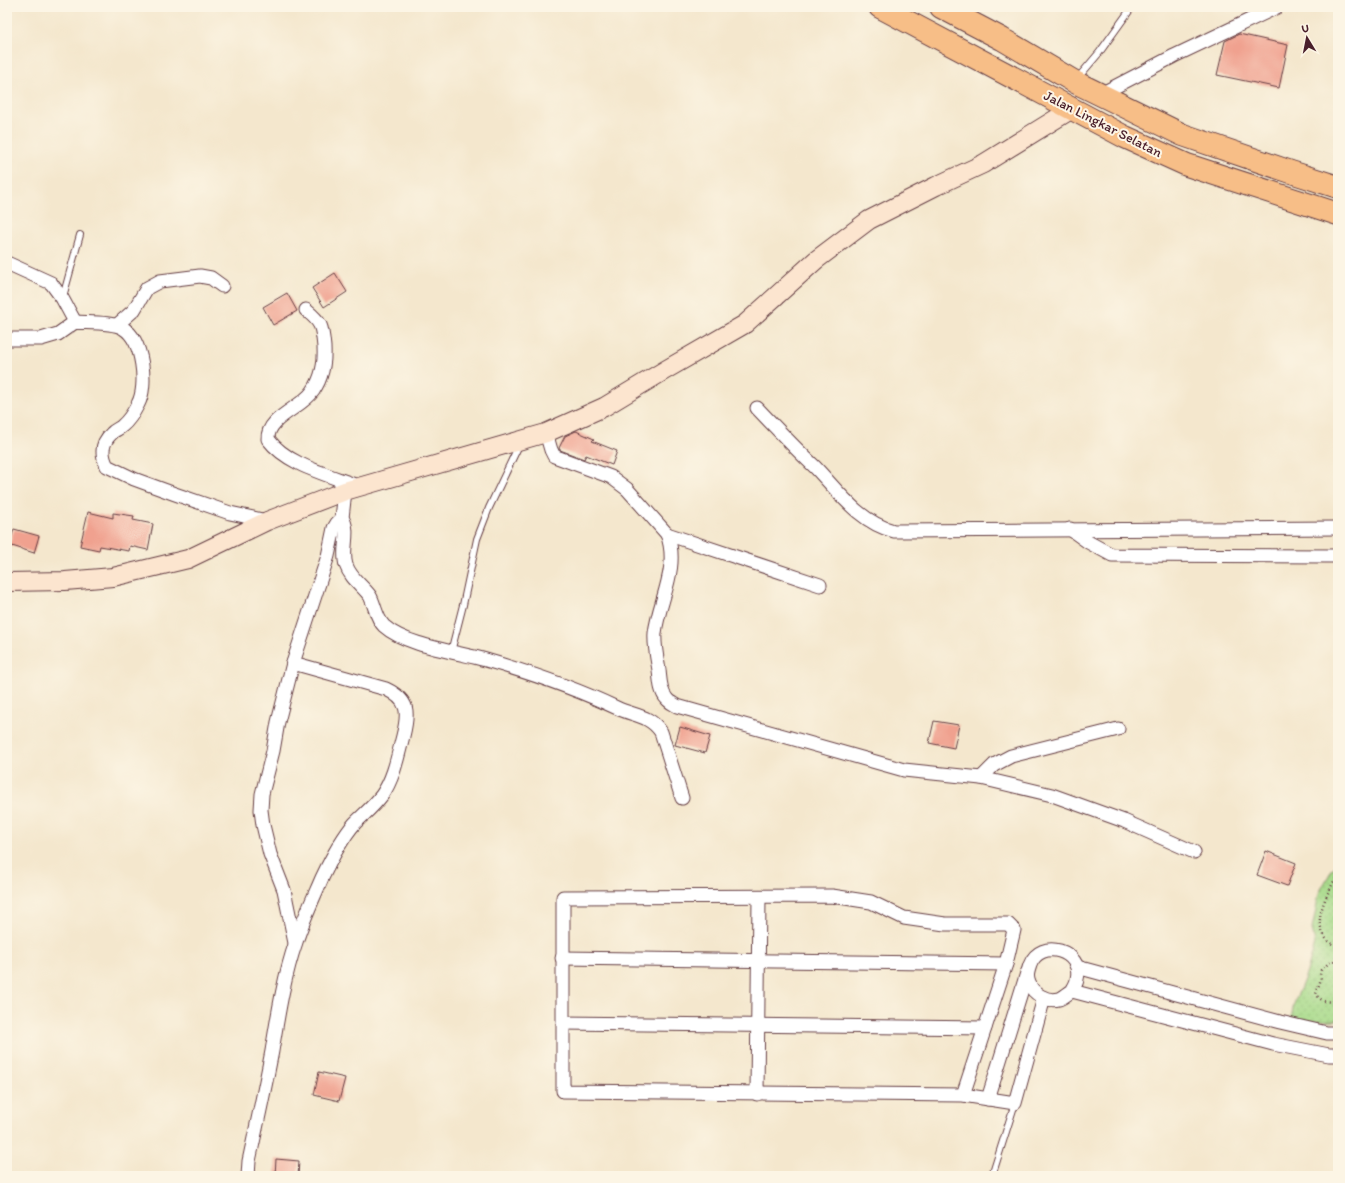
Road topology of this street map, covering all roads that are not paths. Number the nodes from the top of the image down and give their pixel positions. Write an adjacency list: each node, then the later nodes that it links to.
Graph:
1 (880, 7): 5 (highway, Jalan Lingkar Selatan)
2 (1132, 7): 6 (lane)
3 (1277, 7): 7 (street)
4 (944, 8): 5 (highway); 6 (highway, Jalan Lingkar Selatan)
5 (930, 34): 8 (highway, Jalan Lingkar Selatan)
6 (1075, 82): 7 (highway, Jalan Lingkar Selatan)
7 (1099, 94): 9 (highway, Jalan Lingkar Selatan)
8 (1072, 109): 10 (highway, Jalan Lingkar Selatan); 20 (street)
9 (1338, 187)
10 (1338, 214)
11 (80, 235): 14 (lane)
12 (7, 263): 14 (street)
13 (222, 286): 17 (street)
14 (62, 298): 16 (street)
15 (306, 310): 22 (street)
16 (76, 322): 17 (street); 18 (street)
17 (117, 325): 24 (street)
18 (7, 339)
19 (757, 408): 26 (street)
20 (546, 433): 21 (street); 27 (street)
21 (522, 440): 22 (street); 31 (lane)
22 (352, 489): 23 (street); 24 (street)
23 (342, 518): 31 (street); 32 (street)
24 (268, 521): 29 (street)
25 (1338, 528): 26 (street)
26 (1070, 529): 28 (street)
27 (667, 534): 30 (street); 34 (street)
28 (1338, 556)
29 (7, 582)
30 (820, 585)
31 (451, 652): 35 (street)
32 (293, 663): 38 (street); 38 (street)
33 (1118, 729): 34 (street)
34 (981, 778): 36 (street)
35 (682, 798)
36 (1194, 852)
37 (759, 897): 39 (street); 40 (street); 41 (street)
38 (295, 944): 57 (street)
39 (562, 958): 40 (street); 47 (street)
40 (758, 961): 41 (street); 48 (street)
41 (1006, 964): 49 (street)
42 (1077, 967): 43 (street); 44 (street); 46 (street)
43 (1027, 973): 45 (street); 55 (street)
44 (1072, 990): 45 (street); 51 (street)
45 (1044, 998): 56 (street)
46 (1280, 1022): 50 (street); 51 (street)
47 (563, 1023): 48 (street); 53 (street)
48 (758, 1026): 49 (street); 53 (street)
49 (985, 1028): 54 (street)
50 (1338, 1033)
51 (1273, 1044): 52 (street)
52 (1338, 1055)
53 (757, 1094): 54 (street)
54 (963, 1095): 55 (street)
55 (988, 1099): 56 (street)
56 (1015, 1103): 58 (lane)
57 (248, 1176)
58 (992, 1176)

